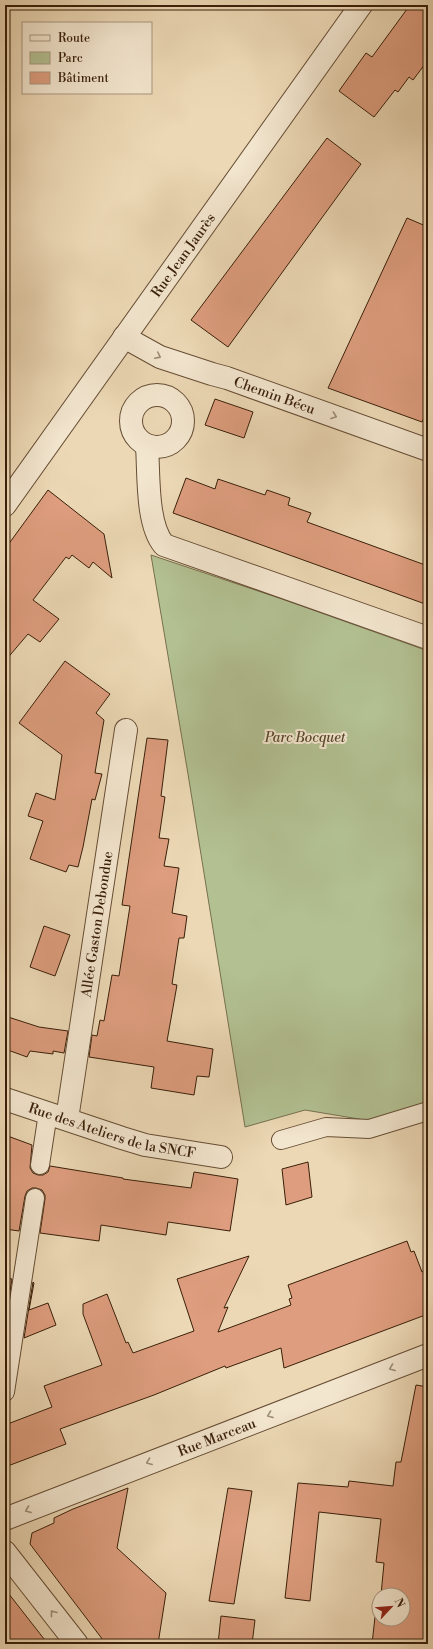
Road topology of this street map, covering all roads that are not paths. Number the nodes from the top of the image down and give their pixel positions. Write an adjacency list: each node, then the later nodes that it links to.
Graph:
1 (361, 5): 2 (street, Rue Jean Jaurès)
2 (124, 338): 4 (street, Chemin Bécu, one-way to 4); 5 (street, Rue Jean Jaurès)
3 (147, 446): 6 (street)
4 (427, 448)
5 (5, 505)
6 (428, 638)
7 (126, 730): 10 (street, Allée Gaston Debondue)
8 (5, 1099): 10 (street, Rue des Ateliers de la SNCF)
9 (428, 1111): 11 (lane)
10 (58, 1116): 12 (street, Rue des Ateliers de la SNCF); 13 (lane)
11 (282, 1140)
12 (220, 1157)
13 (40, 1165)
14 (35, 1198): 16 (lane)
15 (428, 1354): 17 (street, Rue Marceau, one-way to 17)
16 (5, 1392)
17 (5, 1519)
18 (5, 1552): 19 (street, one-way to 18)
19 (77, 1644)

